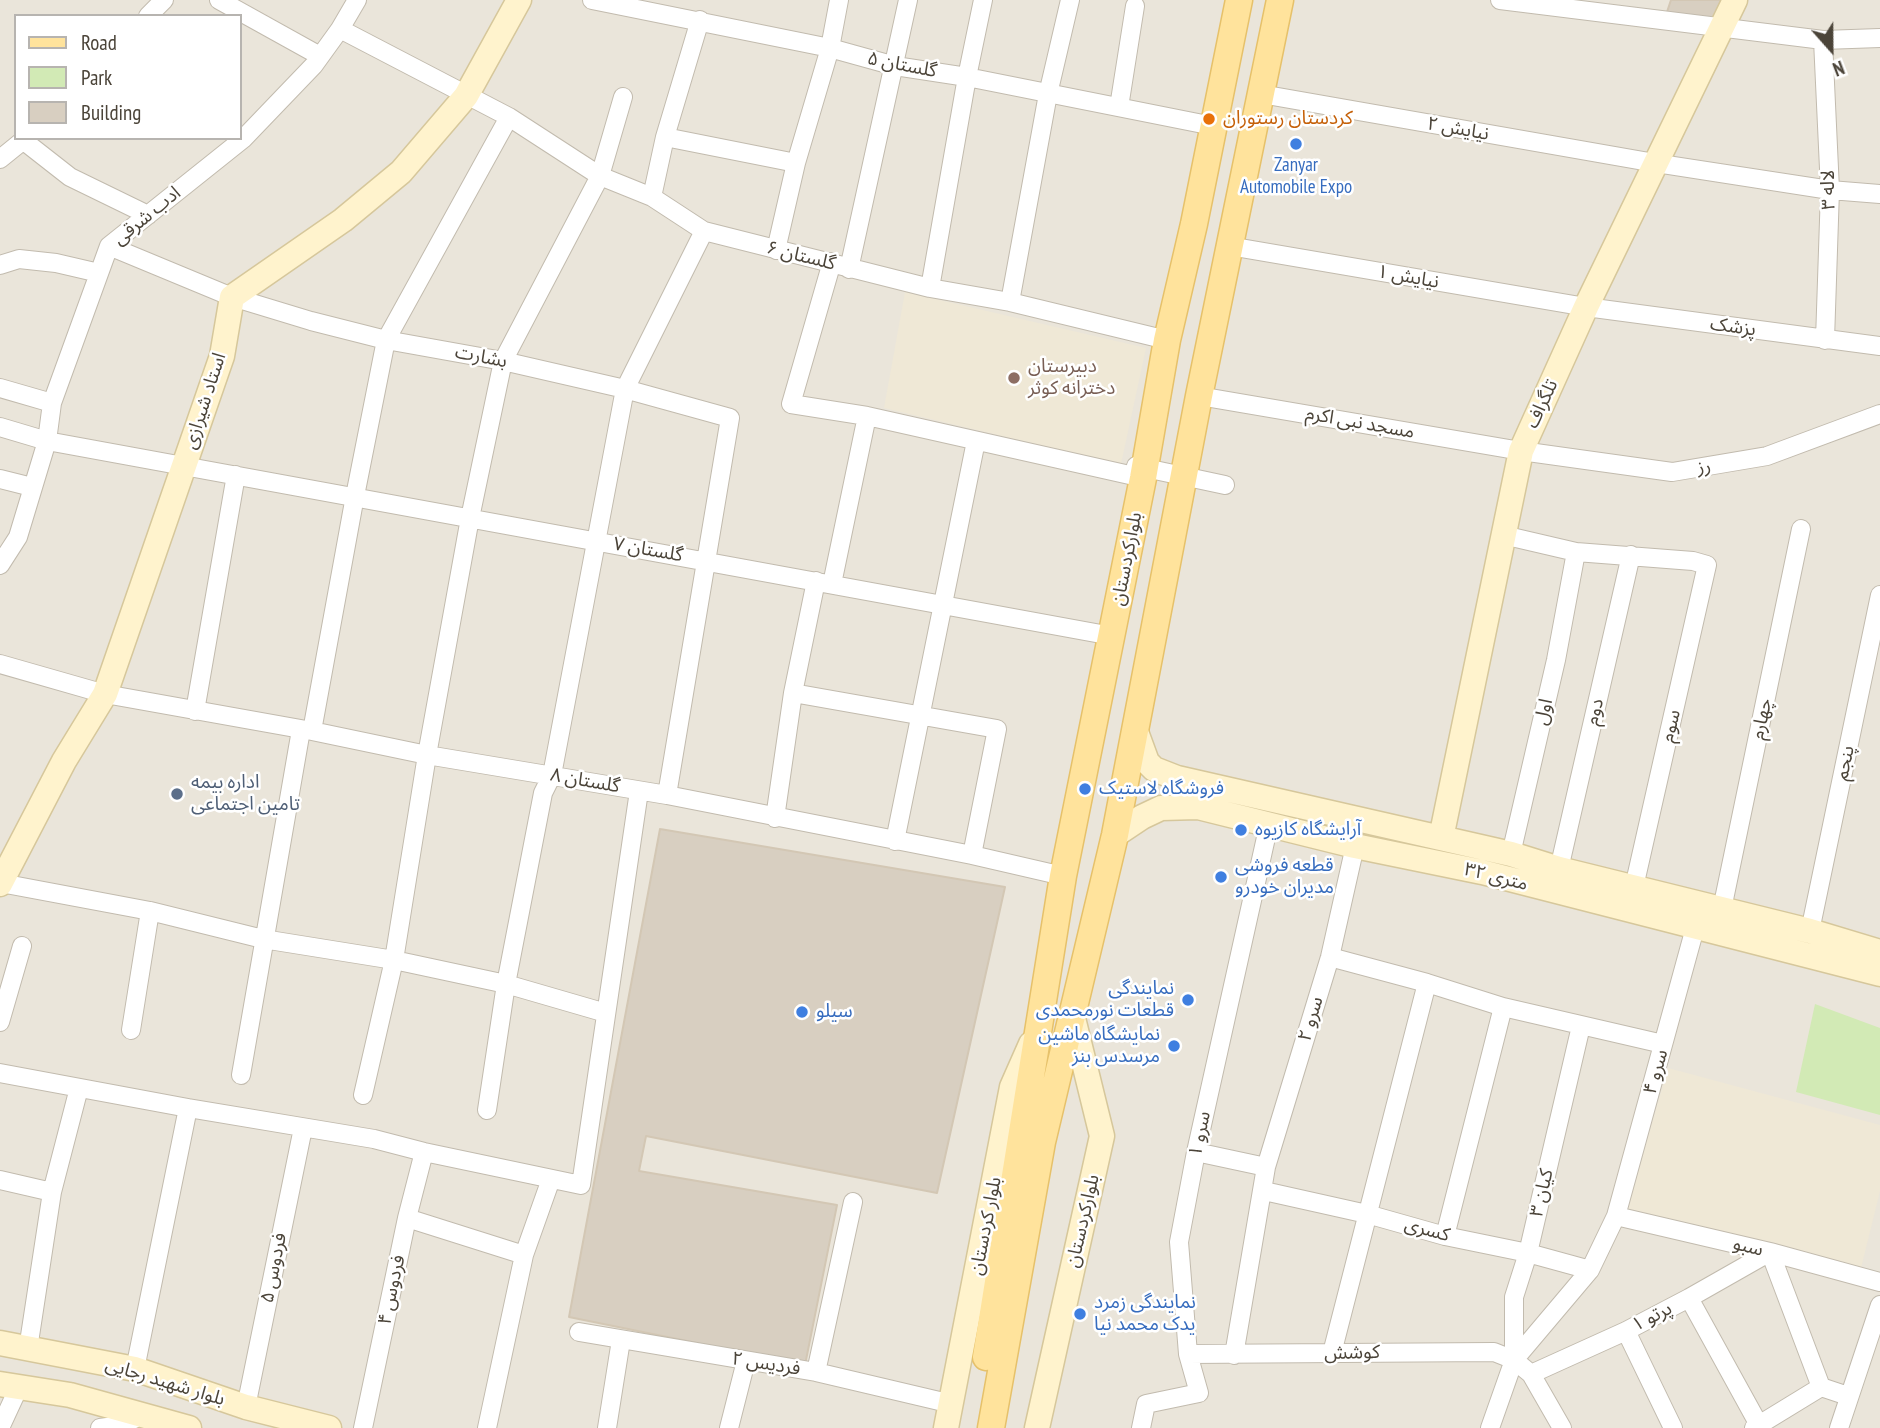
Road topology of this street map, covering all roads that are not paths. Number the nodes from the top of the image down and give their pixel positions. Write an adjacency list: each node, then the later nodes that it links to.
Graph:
1 (164, 0): 15 (street)
2 (219, 0): 22 (street)
3 (357, 0): 18 (street, ادب شرقی)
4 (519, 0): 27 (street)
5 (592, 0): 16 (street, گلستان ۵)
6 (839, 0): 21 (street)
7 (908, 0): 23 (street)
8 (983, 0): 24 (street)
9 (1070, 0): 25 (street)
10 (1239, 0): 31 (main road, بلوارکردستان)
11 (1280, 0): 26 (main road, بلوارکردستان)
12 (1500, 0): 17 (street)
13 (1735, 0): 17 (street, تلگراف)
14 (1135, 6): 29 (street)
15 (150, 14)
16 (700, 20): 21 (street, گلستان ۵); 32 (street)
17 (1721, 27): 20 (street); 38 (street, تلگراف)
18 (340, 29): 22 (street, ادب شرقی); 27 (street, گلستان ۶)
19 (1880, 38): 20 (street)
20 (1823, 40): 40 (street, لاله ۳)
21 (830, 48): 23 (street, گلستان ۵); 37 (street)
22 (320, 57): 35 (street, ادب شرقی)
23 (895, 66): 24 (street, گلستان ۵); 49 (street)
24 (967, 77): 25 (street, گلستان ۵); 51 (street)
25 (1048, 94): 29 (street, گلستان ۵); 53 (street)
26 (1261, 94): 38 (street, نیایش ۲); 46 (main road, بلوارکردستان)
27 (466, 96): 30 (street, گلستان ۶); 52 (street)
28 (622, 97): 39 (street)
29 (1119, 107): 31 (street, گلستان ۵)
30 (509, 117): 39 (street, گلستان ۶); 55 (street)
31 (1213, 126): 56 (main road, بلوارکردستان)
32 (665, 137): 37 (street); 42 (street)
33 (25, 140): 36 (street); 43 (street)
34 (242, 140): 43 (street, ادب شرقی)
35 (242, 140)
36 (0, 159)
37 (796, 163): 47 (street)
38 (1655, 163): 40 (street, نیایش ۲); 54 (street, تلگراف)
39 (600, 176): 42 (street, گلستان ۶); 59 (street)
40 (1830, 190): 41 (street, نیایش ۲); 57 (street, لاله ۳)
41 (1880, 194)
42 (652, 197): 44 (street, گلستان ۶)
43 (148, 215): 45 (street, ادب شرقی)
44 (704, 231): 47 (street, گلستان ۶); 61 (street)
45 (109, 246): 50 (street, ادب شرقی); 52 (street, بشارت)
46 (1229, 246): 54 (street, نیایش ۱); 62 (main road, بلوارکردستان)
47 (776, 250): 49 (street, گلستان ۶)
48 (0, 265): 50 (street)
49 (841, 266): 51 (street, گلستان ۶); 65 (street)
50 (99, 273): 63 (street, ادب شرقی)
51 (930, 288): 53 (street, گلستان ۶)
52 (232, 298): 55 (street, بشارت); 71 (street, استاد شیرازی)
53 (1010, 302): 56 (street, گلستان ۶)
54 (1587, 307): 57 (street, پزشک); 69 (street, تلگراف)
55 (386, 340): 59 (street, بشارت); 78 (street)
56 (1167, 340): 72 (main road, بلوارکردستان)
57 (1825, 340): 58 (street, پزشک)
58 (1880, 346)
59 (503, 361): 61 (street, بشارت); 79 (street)
60 (0, 388): 63 (street)
61 (625, 388): 82 (street); 85 (street, بشارت)
62 (1199, 396): 69 (street, مسجد نبی اکرم); 74 (main road, بلوارکردستان)
63 (52, 403): 67 (street, ادب شرقی)
64 (1880, 414): 69 (street, رز)
65 (867, 416): 68 (street); 87 (street)
66 (0, 427): 67 (street, گلستان ۷)
67 (47, 441): 71 (street, گلستان ۷); 77 (street, ادب شرقی)
68 (976, 441): 72 (street); 89 (street)
69 (1521, 451): 81 (street, تلگراف)
70 (1118, 462): 72 (street)
71 (184, 465): 73 (street, گلستان ۷); 93 (street, استاد شیرازی)
72 (1143, 473): 74 (street); 90 (main road, بلوارکردستان)
73 (236, 475): 78 (street, گلستان ۷); 94 (street)
74 (1183, 476): 76 (street); 97 (main road, بلوارکردستان)
75 (0, 479): 77 (street)
76 (1225, 485)
77 (32, 487): 86 (street, ادب شرقی)
78 (355, 496): 79 (street, گلستان ۷); 96 (street)
79 (470, 517): 82 (street, گلستان ۷); 98 (street)
80 (1801, 530): 114 (street, چهارم)
81 (1503, 535): 83 (street); 105 (street, تلگراف)
82 (597, 541): 85 (street, گلستان ۷); 99 (street)
83 (1576, 552): 84 (street); 108 (street, اول)
84 (1631, 555): 110 (street, دوم); 113 (street, سوم)
85 (706, 561): 87 (street, گلستان ۷); 101 (street)
86 (0, 565)
87 (824, 583): 89 (street, گلستان ۷); 92 (street)
88 (1880, 595): 117 (street, پنجم)
89 (943, 605): 90 (street, گلستان ۷); 95 (street)
90 (1112, 636): 111 (main road, بلوارکردستان)
91 (0, 664): 93 (street, گلستان ۸)
92 (793, 693): 95 (street); 102 (street)
93 (104, 694): 94 (street, گلستان ۸); 112 (street, استاد شیرازی)
94 (195, 712): 96 (street, گلستان ۸)
95 (920, 715): 106 (street); 109 (street)
96 (307, 731): 98 (street, گلستان ۸); 118 (street)
97 (1136, 732): 104 (main road, بلوارکردستان); 105 (street, ۳۲ متری)
98 (427, 755): 99 (street, گلستان ۸); 122 (street)
99 (552, 775): 100 (street, گلستان ۸); 125 (street)
100 (639, 790): 101 (street, گلستان ۸); 127 (street)
101 (667, 795): 102 (street, گلستان ۸)
102 (775, 818): 106 (street, گلستان ۸)
103 (1269, 824): 104 (street, ۳۲ متری); 107 (street, ۳۲ متری); 142 (street, سرو ۱)
104 (1115, 835): 128 (main road, بلوارکردستان)
105 (1441, 838): 108 (street, ۳۲ متری)
106 (895, 841): 109 (street, گلستان ۸)
107 (1355, 846): 116 (street, ۳۲ متری); 121 (street, سرو ۲)
108 (1511, 853): 110 (street, ۳۲ متری)
109 (972, 855): 111 (street, گلستان ۸)
110 (1559, 869): 113 (street, ۳۲ متری)
111 (1063, 876): 131 (main road, بلوارکردستان)
112 (1, 883): 115 (street)
113 (1634, 887): 114 (street, ۳۲ متری)
114 (1722, 909): 117 (street, ۳۲ متری)
115 (150, 911): 118 (street); 132 (street)
116 (1695, 928): 123 (street, ۳۲ متری); 133 (street, سرو ۴)
117 (1810, 931): 120 (street, ۳۲ متری)
118 (263, 939): 122 (street); 135 (street)
119 (22, 946): 129 (street)
120 (1880, 952)
121 (1330, 957): 124 (street); 143 (street, سرو ۲)
122 (394, 960): 125 (street); 137 (street)
123 (1880, 974)
124 (1427, 983): 126 (street); 149 (street)
125 (506, 984): 127 (street); 139 (street)
126 (1503, 1007): 130 (street); 152 (street)
127 (606, 1013): 144 (street)
128 (1072, 1014): 189 (main road, بلوارکردستان); 190 (street, بلوارکردستان)
129 (0, 1022)
130 (1581, 1026): 133 (street); 153 (street, کیان ۳)
131 (1039, 1028): 177 (street, بلوار کردستان); 188 (main road, بلوارکردستان)
132 (131, 1030)
133 (1663, 1044): 150 (street, سرو ۴)
134 (0, 1073): 136 (street)
135 (241, 1075)
136 (79, 1088): 138 (street); 147 (street)
137 (363, 1095)
138 (188, 1108): 140 (street); 170 (street)
139 (487, 1110)
140 (303, 1128): 141 (street); 176 (street, فردوس ۵)
141 (424, 1152): 144 (street); 151 (street, فردوس ۴)
142 (1196, 1152): 143 (street); 166 (street, سرو ۱)
143 (1266, 1167): 146 (street, سرو ۲)
144 (551, 1179): 155 (street)
145 (0, 1180): 147 (street)
146 (1264, 1191): 149 (street, کسری); 167 (street, سرو ۲)
147 (52, 1192): 164 (street)
148 (853, 1202): 171 (street)
149 (1367, 1214): 152 (street, کسری); 165 (street)
150 (1616, 1216): 154 (street, سبو); 156 (street, سرو ۴)
151 (407, 1217): 155 (street); 184 (street, فردوس ۴)
152 (1445, 1236): 153 (street, کسری)
153 (1528, 1252): 156 (street, کسری); 168 (street, کیان ۳)
154 (1770, 1252): 157 (street, سبو); 158 (street, پرتو ۱); 174 (street)
155 (524, 1255): 185 (street)
156 (1590, 1270): 168 (street, سرو ۴)
157 (1880, 1282)
158 (1689, 1298): 160 (street, پرتو ۱); 179 (street)
159 (1880, 1305): 175 (street)
160 (1626, 1331): 172 (street, پرتو ۱); 194 (street)
161 (579, 1332): 162 (street, فردیس ۲)
162 (621, 1340): 169 (street, فردیس ۲); 186 (street)
163 (0, 1343): 164 (street, بلوار شهید رجایی)
164 (28, 1349): 170 (street, بلوار شهید رجایی)
165 (1332, 1353): 167 (street, کوشش); 168 (street, کوشش)
166 (1188, 1354): 167 (street, کوشش); 191 (street, سرو ۱)
167 (1234, 1355)
168 (1514, 1360): 172 (street); 192 (street)
169 (746, 1361): 171 (street, فردیس ۲); 187 (street)
170 (135, 1369): 176 (street, بلوار شهید رجایی)
171 (816, 1372): 177 (street, فردیس ۲)
172 (1531, 1374): 193 (street)
173 (9, 1386): 178 (street, بلوار شهید رجایی); 180 (street)
174 (1821, 1387): 175 (street); 179 (street)
175 (1848, 1396): 195 (street)
176 (246, 1407): 183 (street, بلوار شهید رجایی)
177 (949, 1416)
178 (155, 1421): 181 (street); 182 (street, بلوار شهید رجایی)
179 (1756, 1426)
180 (0, 1428)
181 (100, 1428)
182 (189, 1428)
183 (329, 1428)
184 (363, 1428)
185 (487, 1428)
186 (607, 1428)
187 (729, 1428)
188 (974, 1428)
189 (992, 1428)
190 (1037, 1428)
191 (1141, 1428)
192 (1490, 1428)
193 (1562, 1428)
194 (1673, 1428)
195 (1839, 1428)

